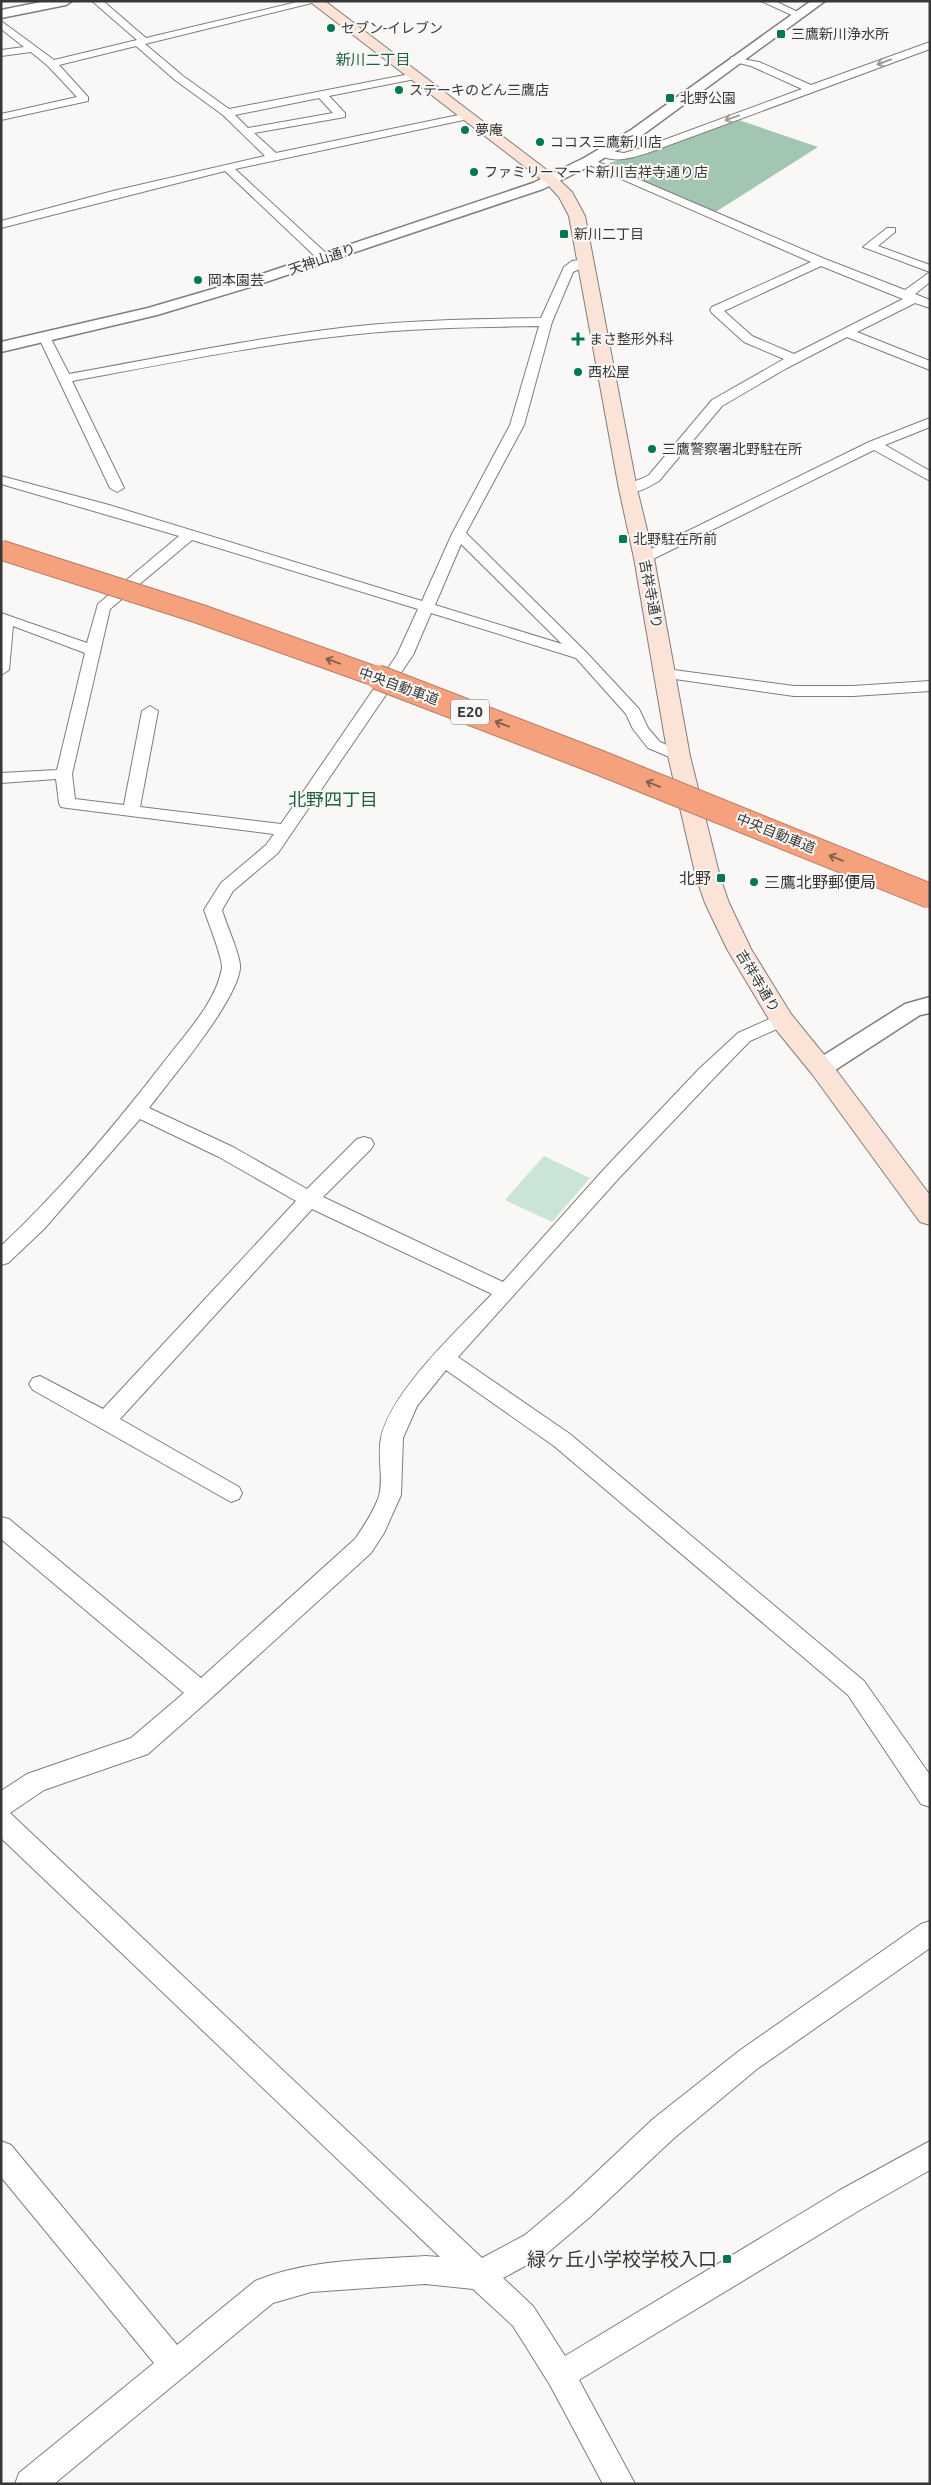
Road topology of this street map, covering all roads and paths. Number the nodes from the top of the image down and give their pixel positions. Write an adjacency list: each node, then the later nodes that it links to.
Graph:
1 (66, 1): 6 (street)
2 (97, 1): 9 (street)
3 (315, 1): 9 (street); 15 (main road, 吉祥寺通り)
4 (766, 1): 7 (street)
5 (819, 1): 7 (street, 天神山通り)
6 (1, 14)
7 (799, 16): 13 (street, 天神山通り)
8 (1, 24): 11 (street)
9 (142, 42): 14 (street); 18 (street)
10 (930, 45): 16 (street, one-way to 16)
11 (32, 49): 12 (street); 14 (street)
12 (1, 53)
13 (736, 59): 16 (street); 22 (street, 天神山通り)
14 (52, 64): 20 (street)
15 (415, 76): 17 (street); 19 (main road, 吉祥寺通り)
16 (811, 88): 22 (street, one-way to 22)
17 (322, 95): 18 (street); 21 (street)
18 (227, 113): 21 (street)
19 (468, 116): 23 (street); 26 (main road, 吉祥寺通り)
20 (1, 117)
21 (247, 131): 23 (street)
22 (604, 153): 24 (street, 天神山通り)
23 (272, 156): 25 (street)
24 (589, 161): 26 (street, 天神山通り); 31 (street)
25 (227, 167): 27 (street); 29 (street)
26 (551, 180): 29 (street, 天神山通り); 30 (main road, 吉祥寺通り)
27 (1, 225)
28 (891, 230): 32 (street)
29 (324, 258): 38 (street, 天神山通り)
30 (587, 262): 36 (street); 48 (main road, 吉祥寺通り)
31 (821, 262): 34 (street); 40 (street)
32 (930, 269)
33 (930, 276): 34 (street)
34 (909, 297): 35 (street); 37 (street)
35 (930, 304)
36 (546, 322): 42 (street); 50 (street)
37 (846, 332): 40 (street); 41 (street)
38 (45, 338): 39 (street, 天神山通り); 42 (street)
39 (1, 347)
40 (794, 359): 48 (street)
41 (930, 366)
42 (65, 379): 47 (street)
43 (930, 422): 44 (street)
44 (874, 446): 45 (street); 53 (street)
45 (930, 476)
46 (1, 480): 51 (street)
47 (117, 488)
48 (628, 489): 53 (main road, 吉祥寺通り)
49 (1, 533): 67 (highway, 中央自動車道 / E20)
50 (459, 534): 54 (street); 57 (street)
51 (189, 535): 54 (street); 56 (street)
52 (1, 550): 68 (highway, 中央自動車道 / E20, one-way to 52, bridge)
53 (644, 558): 59 (main road, 吉祥寺通り)
54 (427, 609): 57 (street); 66 (street)
55 (5, 618): 56 (street); 58 (street)
56 (91, 650): 63 (street)
57 (581, 655): 62 (street)
58 (1, 670)
59 (666, 674): 60 (street); 62 (main road, 吉祥寺通り)
60 (930, 686)
61 (150, 710): 65 (street)
62 (679, 756): 70 (main road, 吉祥寺通り)
63 (64, 774): 64 (street); 65 (street)
64 (1, 778)
65 (131, 811): 66 (street)
66 (285, 830): 72 (street)
67 (930, 875)
68 (930, 896)
69 (930, 1005): 71 (street)
70 (782, 1020): 71 (main road, 吉祥寺通り); 77 (street)
71 (821, 1068): 75 (main road, 吉祥寺通り)
72 (137, 1110): 74 (street); 76 (street)
73 (364, 1144): 74 (street)
74 (309, 1199): 77 (street); 80 (street)
75 (930, 1215)
76 (1, 1258)
77 (506, 1292): 78 (street)
78 (444, 1358): 83 (street); 84 (street)
79 (40, 1384): 80 (street)
80 (105, 1421): 81 (street)
81 (231, 1493)
82 (1, 1526): 83 (street)
83 (201, 1693): 85 (street)
84 (930, 1796)
85 (1, 1805)
86 (1, 1821): 90 (street)
87 (930, 1933): 90 (street)
88 (1, 2155): 91 (street)
89 (930, 2155): 92 (street)
90 (479, 2275): 91 (street); 92 (street)
91 (174, 2364): 93 (street)
92 (560, 2375): 94 (street)
93 (30, 2484)
94 (620, 2484)

